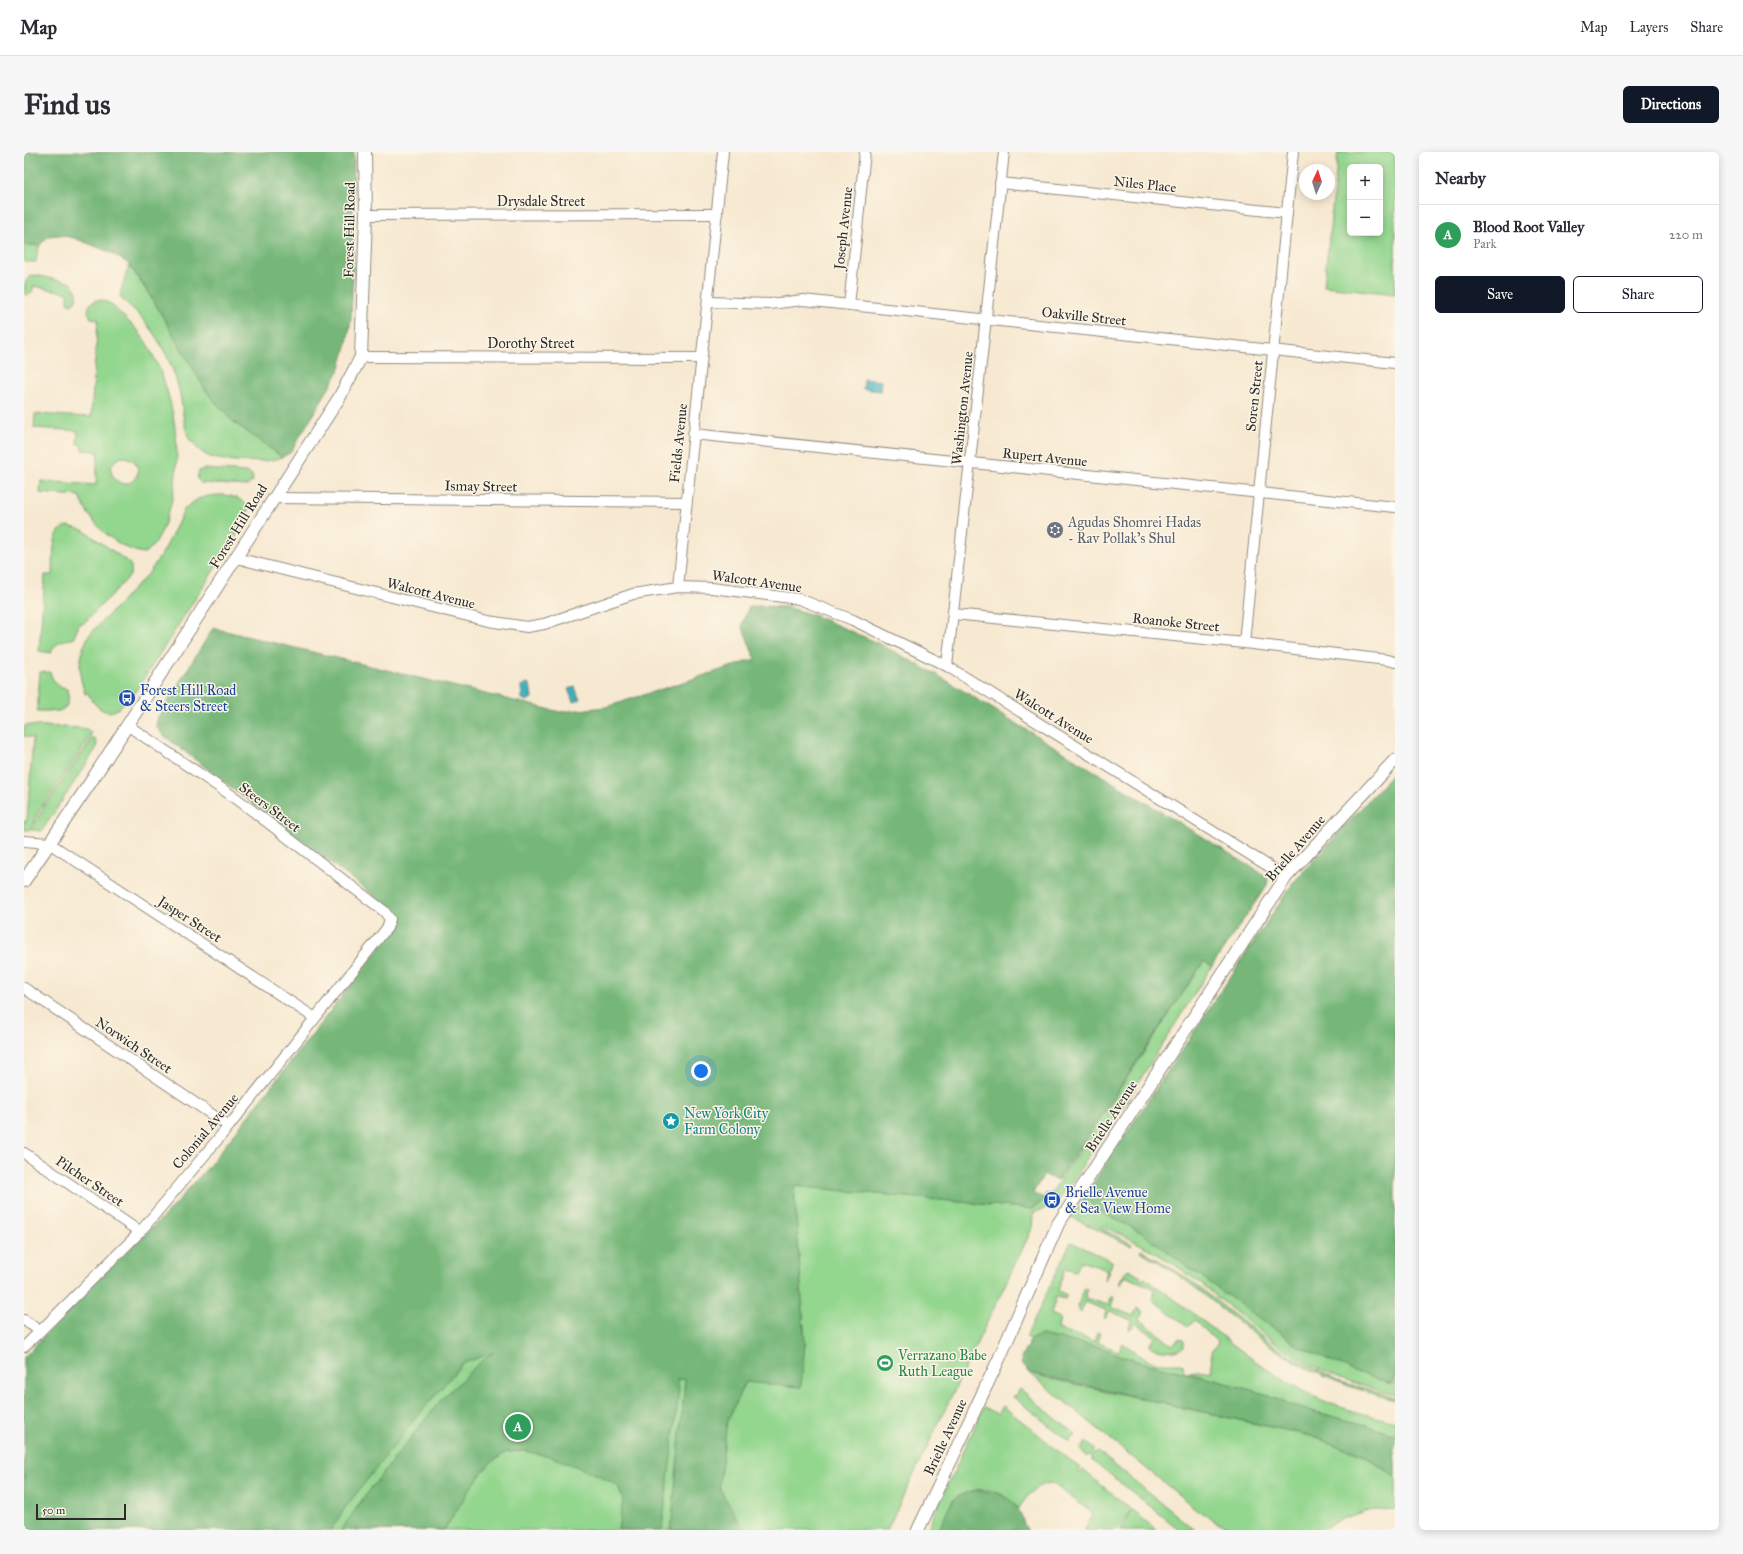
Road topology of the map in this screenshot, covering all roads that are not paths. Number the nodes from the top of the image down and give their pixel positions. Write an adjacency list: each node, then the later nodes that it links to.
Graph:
1 (365, 152): 9 (street, Forest Hill Road)
2 (723, 152): 8 (street, Fields Avenue)
3 (865, 152): 11 (street, Joseph Avenue)
4 (1004, 152): 6 (street, Washington Avenue)
5 (1293, 152): 7 (street, Soren Street)
6 (1000, 183): 7 (street, Niles Place); 12 (street, Washington Avenue)
7 (1287, 213): 13 (street, Soren Street)
8 (717, 214): 9 (street, Drysdale Street); 10 (street, Fields Avenue)
9 (366, 215): 14 (street, Forest Hill Road)
10 (708, 302): 11 (street, Oakville Street); 15 (street, Fields Avenue)
11 (849, 306): 12 (street, Oakville Street)
12 (986, 320): 13 (street, Oakville Street); 18 (street, Washington Avenue)
13 (1273, 350): 16 (street, Oakville Street); 19 (street, Soren Street)
14 (361, 357): 15 (street, Dorothy Street); 20 (street, Forest Hill Road)
15 (701, 358): 17 (street, Fields Avenue)
16 (1395, 363)
17 (693, 434): 18 (street, Rupert Avenue); 21 (street, Fields Avenue)
18 (970, 463): 19 (street, Rupert Avenue); 25 (street, Washington Avenue)
19 (1259, 493): 22 (street, Rupert Avenue); 26 (street, Soren Street)
20 (275, 498): 21 (street, Ismay Street); 23 (street, Forest Hill Road)
21 (686, 502): 24 (street, Fields Avenue)
22 (1395, 507)
23 (236, 558): 24 (street, Walcott Avenue); 29 (street, Forest Hill Road)
24 (678, 587): 28 (street, Walcott Avenue)
25 (954, 614): 26 (street, Roanoke Street); 28 (street, Washington Avenue)
26 (1244, 643): 27 (street, Roanoke Street)
27 (1395, 662)
28 (947, 666): 33 (street, Walcott Avenue)
29 (127, 725): 32 (street, Forest Hill Road); 35 (street, Steers Street)
30 (1395, 760): 33 (street, Brielle Avenue)
31 (24, 841): 32 (street)
32 (49, 843): 34 (street, Forest Hill Road); 37 (street, Jasper Street)
33 (1286, 877): 44 (street, Brielle Avenue)
34 (24, 881)
35 (390, 919): 37 (street, Colonial Avenue)
36 (24, 988): 38 (street, Norwich Street)
37 (315, 1018): 38 (street, Colonial Avenue)
38 (229, 1126): 40 (street, Colonial Avenue)
39 (24, 1153): 40 (street, Pilcher Street)
40 (140, 1232): 42 (street, Colonial Avenue)
41 (24, 1320): 42 (street)
42 (40, 1331): 43 (street, Colonial Avenue)
43 (24, 1347)
44 (918, 1530)

